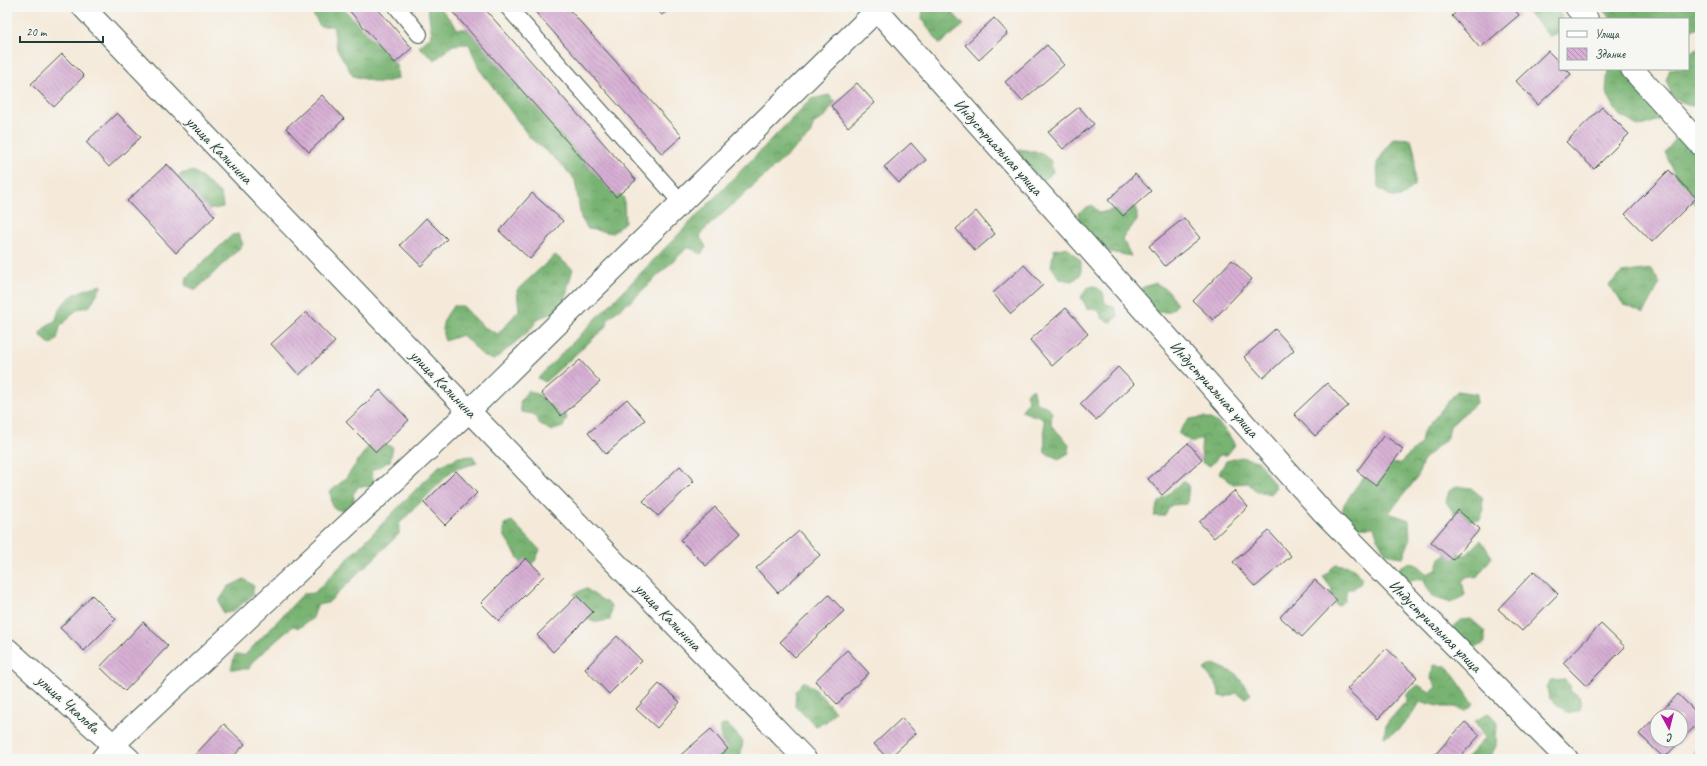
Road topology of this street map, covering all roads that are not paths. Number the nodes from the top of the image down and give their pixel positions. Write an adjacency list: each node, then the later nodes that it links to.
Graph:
1 (83, 7): 11 (street, улица Калинина)
2 (397, 7): 7 (lane)
3 (508, 7): 10 (lane)
4 (1576, 7): 6 (street)
5 (877, 8): 10 (street); 16 (street, Индустриальная улица)
6 (1585, 18)
7 (419, 34)
8 (1633, 70): 9 (street)
9 (1700, 144)
10 (681, 202): 11 (street)
11 (469, 411): 13 (street); 15 (street, улица Калинина)
12 (7, 649): 13 (street, улица Чкалова)
13 (108, 752): 14 (street, улица Чкалова)
14 (130, 759)
15 (805, 759)
16 (1567, 759)

